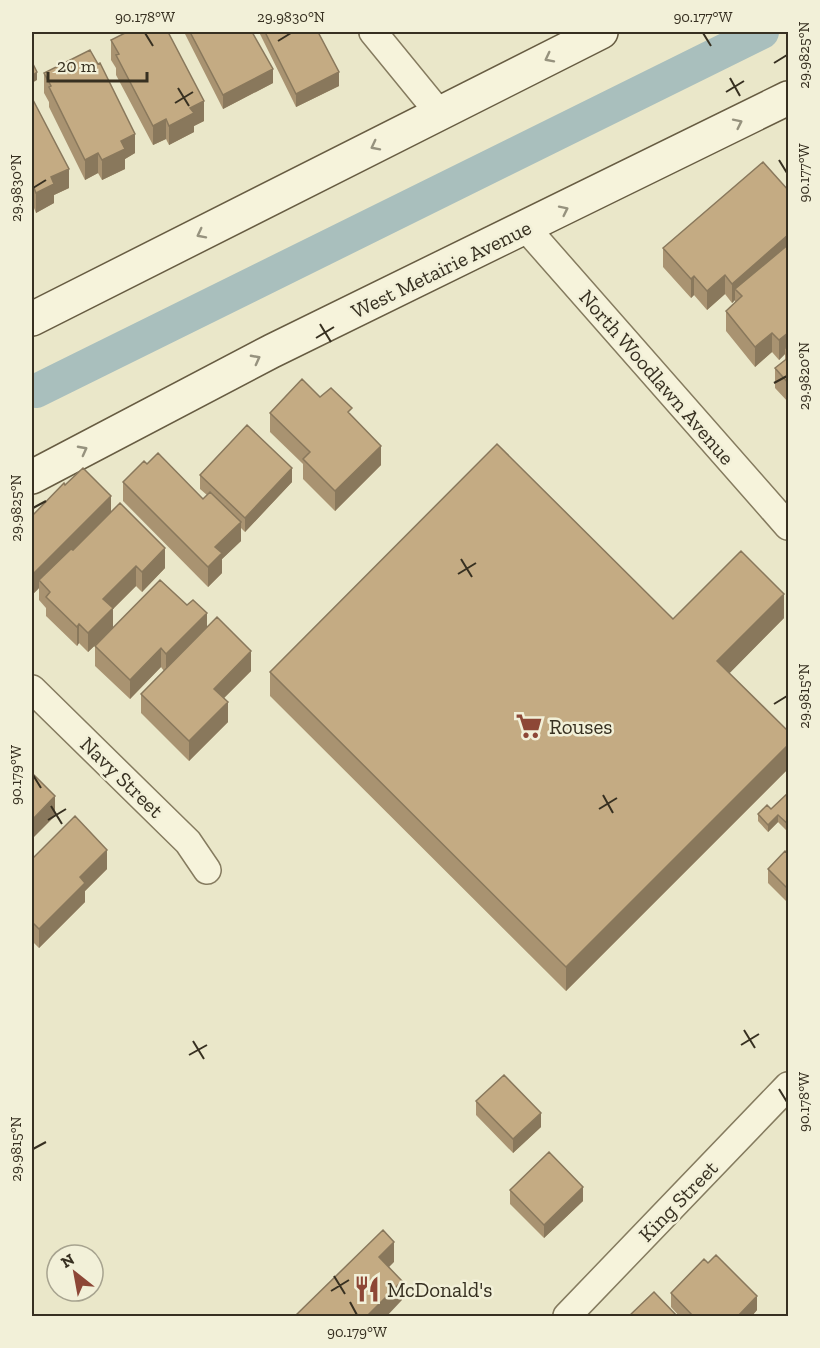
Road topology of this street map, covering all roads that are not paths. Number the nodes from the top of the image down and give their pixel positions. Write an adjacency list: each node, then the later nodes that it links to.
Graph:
1 (373, 32): 4 (street)
2 (601, 32): 4 (main road, one-way to 4)
3 (789, 98): 5 (main road, West Metairie Avenue, one-way to 3)
4 (440, 114): 6 (main road, one-way to 6)
5 (526, 228): 7 (main road, West Metairie Avenue, one-way to 5); 8 (street, North Woodlawn Avenue)
6 (32, 319)
7 (33, 475)
8 (789, 526)
9 (32, 689): 10 (street, Navy Street)
10 (207, 870)
11 (789, 1086): 12 (street, King Street)
12 (567, 1317)

